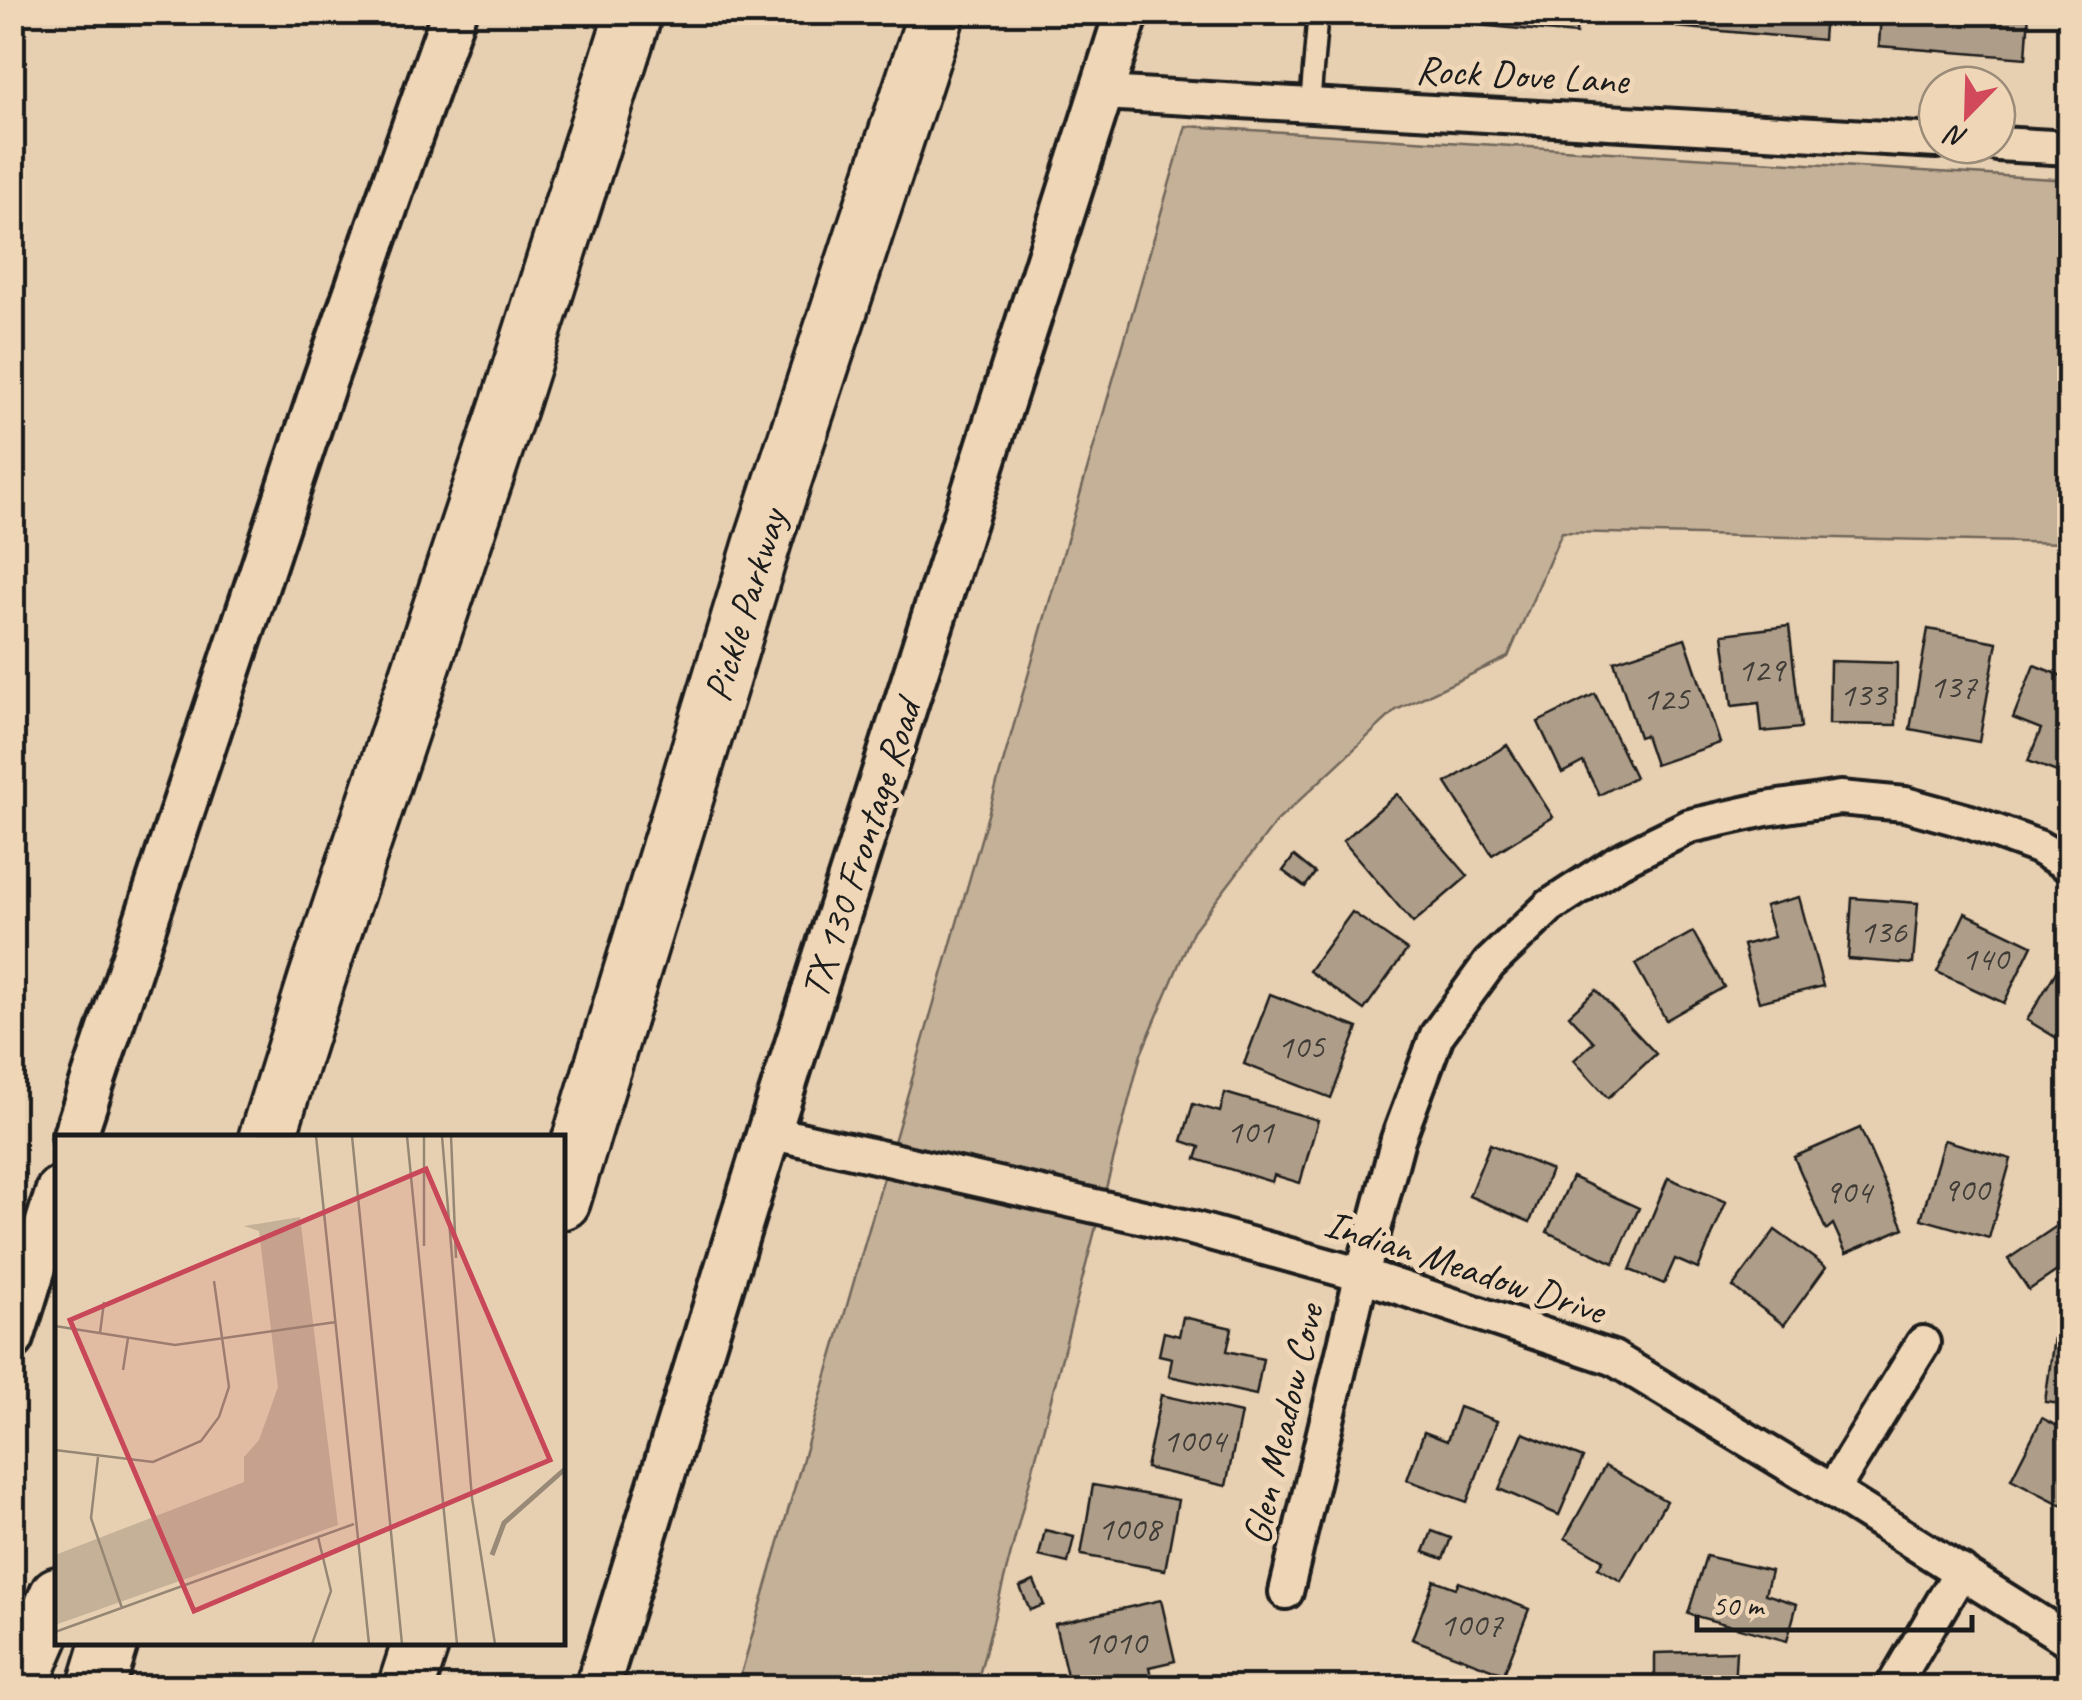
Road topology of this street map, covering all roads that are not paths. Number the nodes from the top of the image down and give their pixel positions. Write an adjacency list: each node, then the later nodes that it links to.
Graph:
1 (454, 12): 14 (street)
2 (634, 12): 12 (highway)
3 (937, 12): 18 (highway, Pickle Parkway)
4 (1127, 12): 6 (street, TX 130 Frontage Road)
5 (1318, 12): 7 (lane)
6 (1103, 94): 7 (street, Rock Dove Lane); 13 (street, TX 130 Frontage Road)
7 (1310, 105): 8 (street, Rock Dove Lane)
8 (1917, 139)
9 (2017, 145): 10 (street)
10 (2070, 148)
11 (2070, 866): 21 (street, Glen Meadow Cove)
12 (316, 979): 15 (highway); 16 (highway)
13 (769, 1132): 21 (street, Indian Meadow Drive); 36 (street, TX 130 Frontage Road)
14 (75, 1135)
15 (251, 1135)
16 (268, 1135)
17 (55, 1175): 20 (street)
18 (565, 1191)
19 (55, 1200): 22 (street)
20 (12, 1241)
21 (1362, 1275): 24 (street, Indian Meadow Drive); 26 (street, Glen Meadow Cove)
22 (12, 1338)
23 (1923, 1343): 24 (street)
24 (1832, 1490): 25 (street, Indian Meadow Drive)
25 (1961, 1572): 28 (street, Indian Meadow Drive); 37 (street)
26 (1286, 1592)
27 (55, 1602): 32 (highway)
28 (2070, 1641)
29 (109, 1645): 33 (highway)
30 (420, 1645): 34 (highway)
31 (441, 1645): 35 (highway)
32 (18, 1688)
33 (96, 1688)
34 (406, 1688)
35 (430, 1688)
36 (597, 1688)
37 (1892, 1688)

